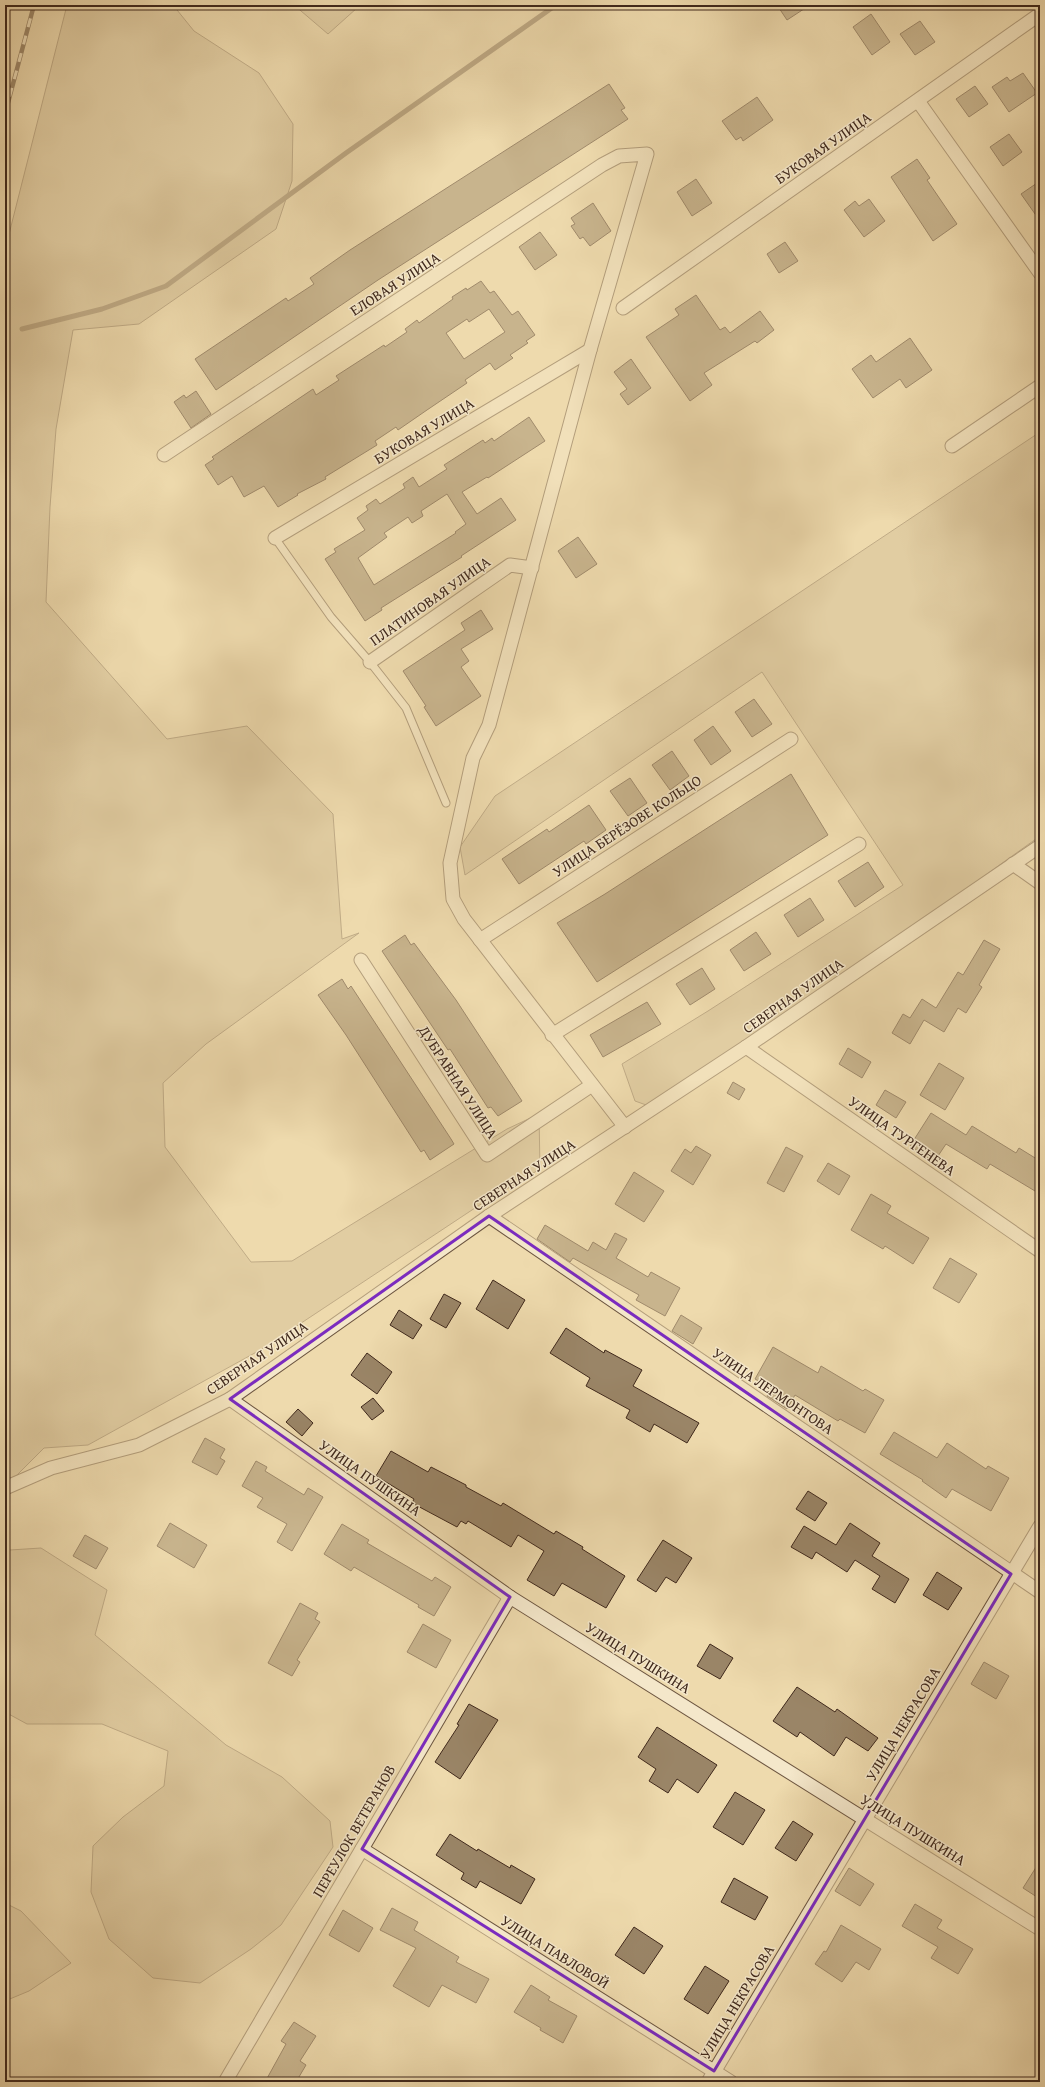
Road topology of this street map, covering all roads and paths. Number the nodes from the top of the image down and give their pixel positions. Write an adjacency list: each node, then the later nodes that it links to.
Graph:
1 (1040, 14): 2 (street, БУКОВАЯ УЛИЦА)
2 (918, 101): 3 (street); 4 (street, БУКОВАЯ УЛИЦА)
3 (1040, 273)
4 (623, 308)
5 (590, 350): 8 (street, ЕЛОВАЯ УЛИЦА); 9 (street, БУКОВАЯ УЛИЦА); 10 (street)
6 (1040, 386): 7 (street)
7 (952, 446)
8 (164, 455)
9 (275, 538): 11 (lane)
10 (532, 568): 11 (street, ПЛАТИНОВАЯ УЛИЦА); 18 (street)
11 (370, 662): 13 (lane)
12 (791, 739): 18 (street, УЛИЦА БЕРЁЗОВЕ КОЛЬЦО)
13 (446, 803)
14 (859, 844): 20 (street)
15 (1040, 846): 16 (street, СЕВЕРНАЯ УЛИЦА)
16 (1013, 864): 17 (street); 21 (street, СЕВЕРНАЯ УЛИЦА)
17 (1040, 883)
18 (480, 940): 20 (street)
19 (361, 960): 22 (street, ДУБРАВНАЯ УЛИЦА)
20 (552, 1035): 22 (street)
21 (746, 1048): 23 (street, СЕВЕРНАЯ УЛИЦА); 25 (street, УЛИЦА ТУРГЕНЕВА)
22 (592, 1085): 23 (street)
23 (625, 1127): 24 (street, СЕВЕРНАЯ УЛИЦА)
24 (488, 1216): 26 (street, СЕВЕРНАЯ УЛИЦА); 29 (street, УЛИЦА ЛЕРМОНТОВА)
25 (1040, 1251)
26 (230, 1399): 27 (street, СЕВЕРНАЯ УЛИЦА); 31 (street, УЛИЦА ПУШКИНА)
27 (5, 1488)
28 (1040, 1526): 29 (street, УЛИЦА НЕКРАСОВА)
29 (1011, 1574): 30 (street, УЛИЦА ЛЕРМОНТОВА); 32 (street, УЛИЦА НЕКРАСОВА)
30 (1040, 1592)
31 (510, 1597): 32 (street, УЛИЦА ПУШКИНА); 33 (street, ПЕРЕУЛОК ВЕТЕРАНОВ)
32 (865, 1818): 34 (street, УЛИЦА ПУШКИНА); 35 (street, УЛИЦА НЕКРАСОВА)
33 (362, 1849): 35 (street, УЛИЦА ПАВЛОВОЙ); 36 (street, ПЕРЕУЛОК ВЕТЕРАНОВ)
34 (1040, 1929)
35 (711, 2077): 37 (street, УЛИЦА ПАВЛОВОЙ)
36 (225, 2082)
37 (731, 2082)

